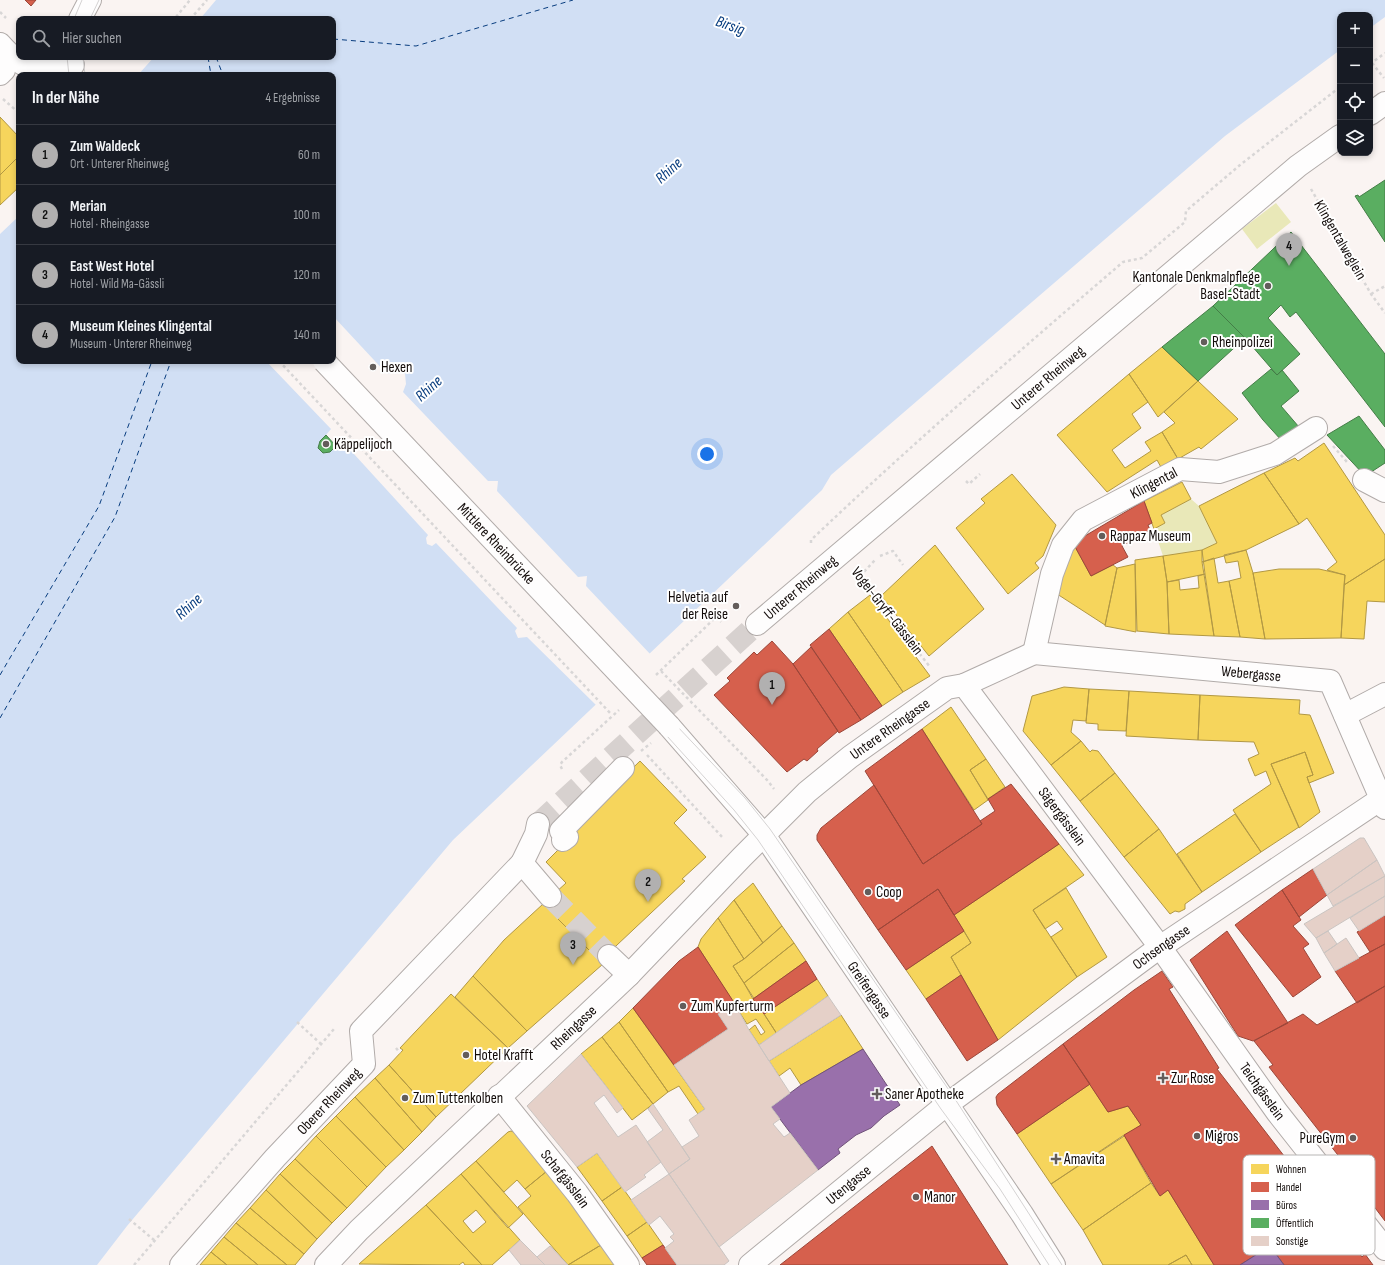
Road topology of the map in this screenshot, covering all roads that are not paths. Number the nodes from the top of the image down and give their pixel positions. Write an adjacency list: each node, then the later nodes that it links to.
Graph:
1 (90, 0): 2 (street)
2 (82, 16)
3 (0, 44): 4 (street)
4 (74, 66)
5 (1385, 103): 6 (street)
6 (1373, 112)
7 (1337, 138): 12 (street, Unterer Rheinweg)
8 (327, 364): 17 (street, Mittlere Rheinbrücke, bridge)
9 (1316, 428): 13 (street, Klingental)
10 (1364, 480): 11 (street)
11 (1385, 491)
12 (757, 624)
13 (1034, 653): 14 (street, Untere Rheingasse); 16 (street, Webergasse)
14 (964, 685): 21 (street, Untere Rheingasse); 25 (street, Sägergässlein)
15 (1385, 694): 16 (street)
16 (1345, 715): 19 (street, Webergasse)
17 (669, 726): 21 (street, Greifengasse)
18 (623, 768): 22 (street)
19 (1383, 803): 25 (street, Ochsengasse)
20 (538, 824): 23 (street)
21 (764, 835): 27 (street, Rheingasse); 29 (street, Greifengasse)
22 (563, 840)
23 (522, 863): 24 (street); 33 (street, Oberer Rheinweg)
24 (550, 896)
25 (1160, 947): 29 (street, Ochsengasse); 30 (street, Teichgässlein)
26 (609, 956): 27 (street)
27 (629, 975): 28 (street, Rheingasse)
28 (499, 1096): 34 (street, Rheingasse); 35 (street, Schafgässlein)
29 (948, 1105): 36 (street, Utengasse); 37 (street, Greifengasse)
30 (1311, 1155)
31 (1375, 1236): 32 (street, Teichgässlein)
32 (1385, 1249)
33 (181, 1265)
34 (326, 1265)
35 (628, 1265)
36 (750, 1265)
37 (1054, 1265)

